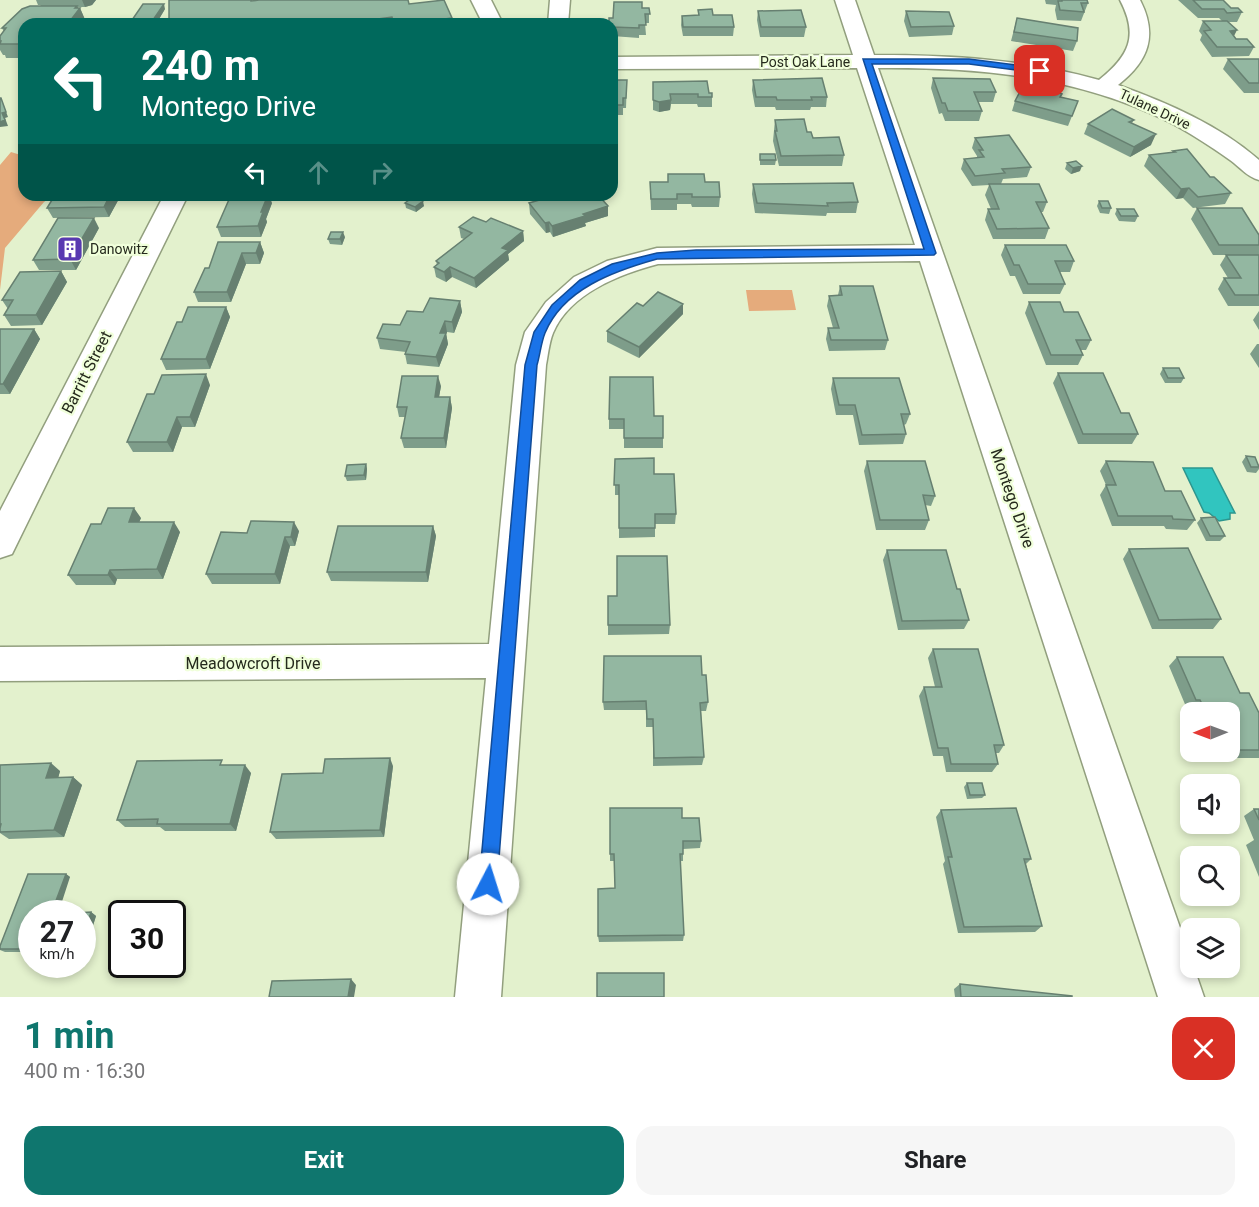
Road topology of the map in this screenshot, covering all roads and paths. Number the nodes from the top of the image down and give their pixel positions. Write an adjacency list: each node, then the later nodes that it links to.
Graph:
1 (481, 0): 5 (street)
2 (560, 0): 6 (street)
3 (845, 0): 7 (street, Montego Drive)
4 (1130, 0): 9 (street, Tulane Drive)
5 (490, 18)
6 (558, 18)
7 (866, 61): 8 (street, Post Oak Lane); 9 (street, Post Oak Lane); 12 (street, Montego Drive)
8 (618, 63)
9 (1104, 86): 10 (street, Tulane Drive)
10 (1259, 173)
11 (172, 201): 13 (street, Barritt Street)
12 (931, 253): 14 (street); 17 (street, Montego Drive)
13 (0, 544)
14 (505, 661): 15 (street, Meadowcroft Drive); 16 (street)
15 (0, 664)
16 (478, 997)
17 (1181, 997)

